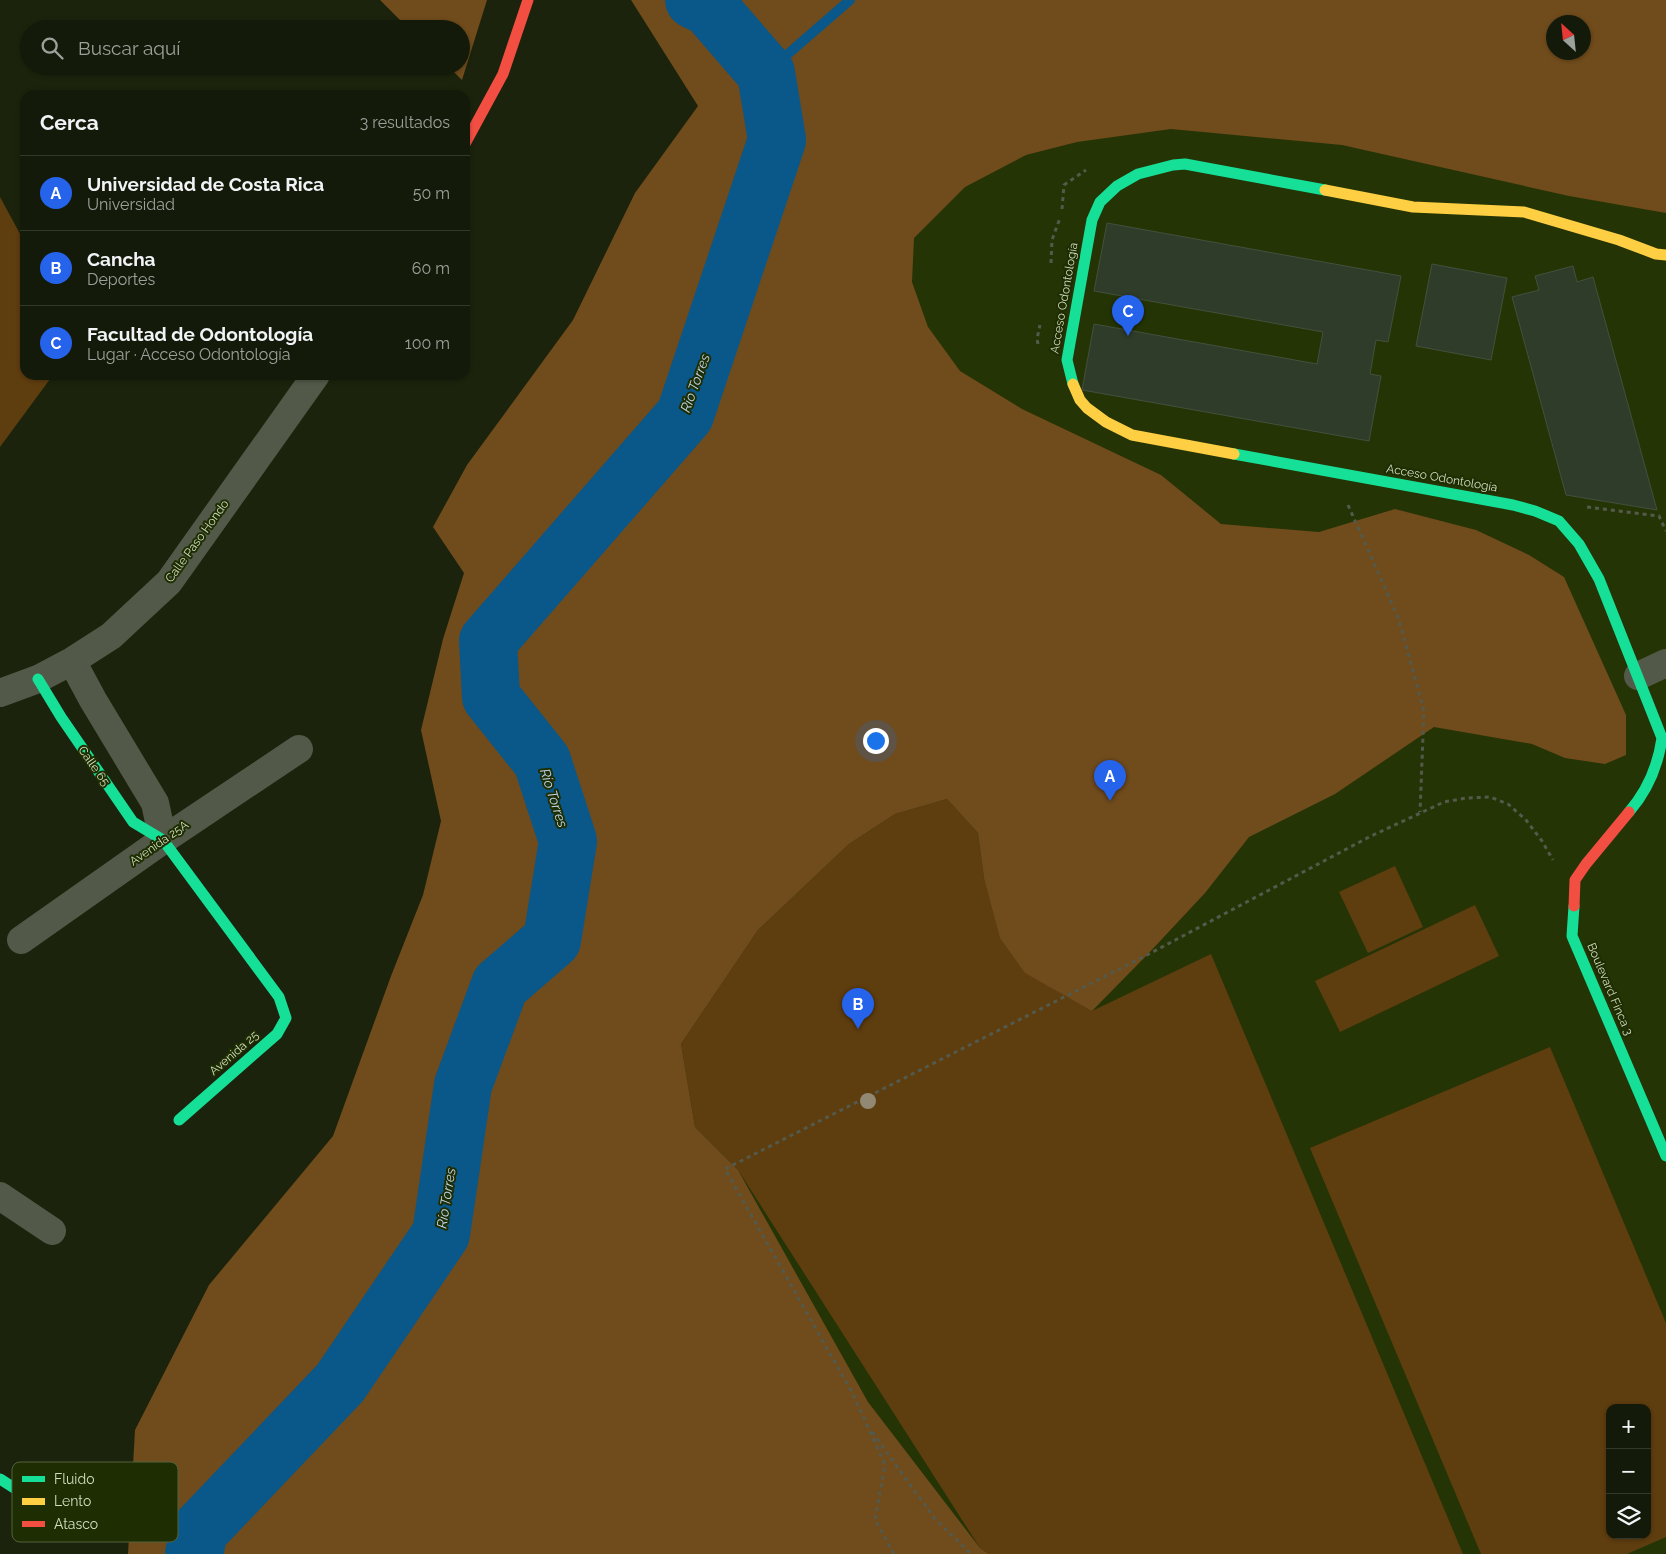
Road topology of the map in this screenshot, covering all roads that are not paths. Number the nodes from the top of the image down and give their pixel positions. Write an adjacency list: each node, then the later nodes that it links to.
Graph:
1 (528, 0): 2 (street)
2 (470, 135)
3 (1666, 255): 7 (street, Acceso Odontología)
4 (312, 380): 5 (street, Calle Paso Hondo)
5 (72, 661): 8 (street, Calle Paso Hondo); 10 (street, Calle 65)
6 (1666, 663): 7 (street)
7 (1638, 676): 14 (street, Boulevard Finca 3)
8 (14, 684): 10 (street, Calle 65)
9 (299, 749): 10 (street, Avenida 25A)
10 (163, 840): 11 (street, Avenida 25A); 12 (street, Calle 65)
11 (21, 940)
12 (279, 997): 13 (street, Avenida 25)
13 (179, 1120)
14 (1666, 1156)
15 (0, 1196): 16 (street)
16 (52, 1231)
17 (0, 1478): 18 (street)
18 (12, 1486)

